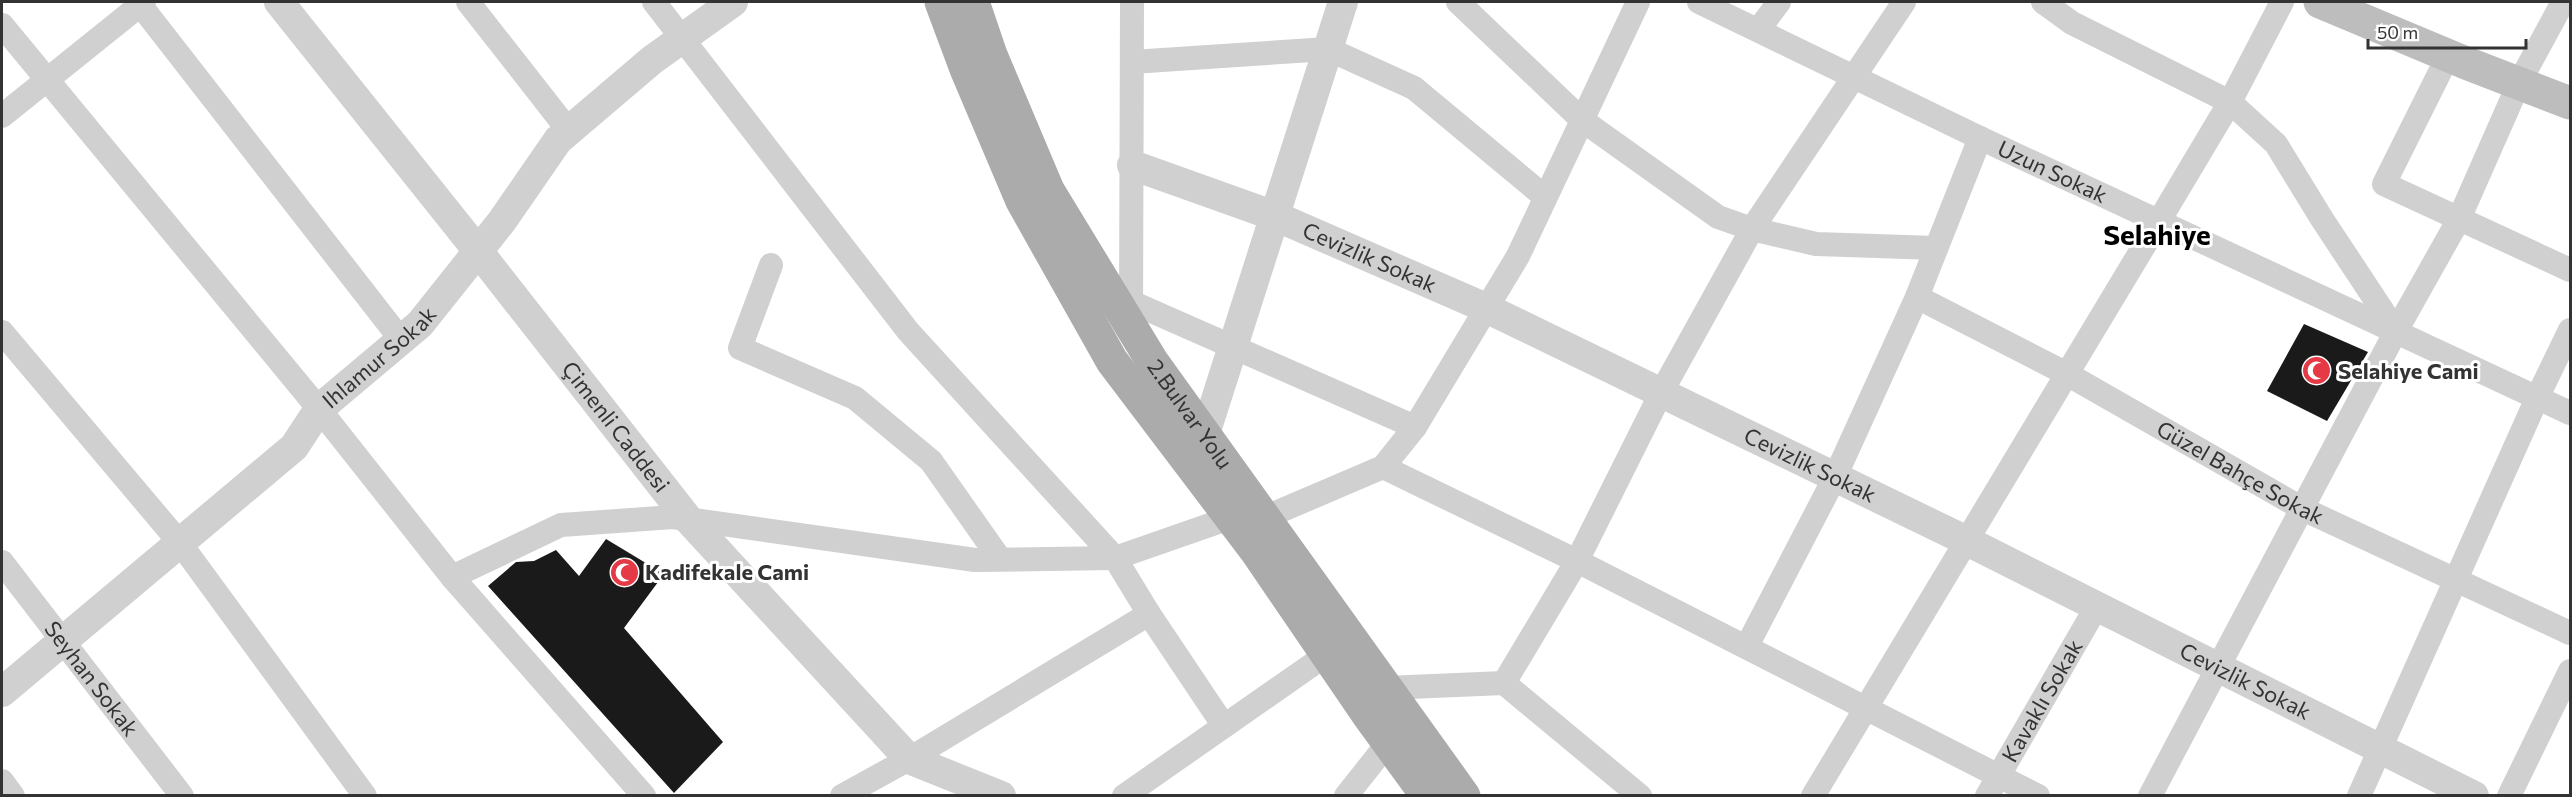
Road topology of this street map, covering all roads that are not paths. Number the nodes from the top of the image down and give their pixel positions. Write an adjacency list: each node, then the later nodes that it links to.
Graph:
1 (141, 2): 26 (street); 50 (street)
2 (279, 2): 41 (street, Çimenli Caddesi)
3 (468, 2): 32 (street)
4 (654, 2): 21 (street)
5 (734, 2): 21 (street, Ihlamur Sokak)
6 (941, 2): 63 (main road, 2.Bulvar Yolu)
7 (973, 2): 46 (main road, 2.Bulvar Yolu)
8 (1132, 2): 24 (street)
9 (1343, 2): 22 (street)
10 (1458, 2): 31 (street)
11 (1638, 2): 31 (street)
12 (1699, 2): 20 (street, Uzun Sokak)
13 (1779, 2): 20 (street)
14 (1904, 2): 25 (street)
15 (2043, 2): 28 (street)
16 (2282, 2): 28 (street)
17 (2320, 2): 23 (main road)
18 (2563, 2): 27 (street)
19 (2, 25): 26 (street)
20 (1759, 29): 25 (street, Uzun Sokak)
21 (683, 38): 32 (street, Ihlamur Sokak); 67 (street)
22 (1328, 49): 24 (street); 35 (street); 36 (street)
23 (2449, 54): 27 (main road); 37 (street)
24 (1132, 62): 34 (street)
25 (1853, 75): 33 (street, Uzun Sokak); 39 (street)
26 (46, 80): 30 (street); 55 (street)
27 (2519, 83): 29 (main road); 37 (street)
28 (2230, 102): 38 (street); 48 (street)
29 (2571, 103)
30 (2, 116)
31 (1582, 120): 35 (street); 39 (street)
32 (569, 131): 41 (street, Ihlamur Sokak)
33 (1980, 138): 38 (street, Uzun Sokak); 40 (street)
34 (1132, 165): 36 (street, Cevizlik Sokak); 46 (street)
35 (1545, 197): 45 (street)
36 (1275, 216): 45 (street, Cevizlik Sokak); 51 (street)
37 (2459, 219): 43 (street); 48 (street)
38 (2159, 221): 48 (street, Uzun Sokak); 52 (street)
39 (1752, 229): 40 (street); 53 (street)
40 (1936, 248): 44 (street)
41 (478, 251): 50 (street, Ihlamur Sokak); 64 (street, Çimenli Caddesi)
42 (771, 265): 68 (street)
43 (2571, 270)
44 (1917, 297): 52 (street, Güzel Bahçe Sokak); 60 (street)
45 (1486, 308): 53 (street, Cevizlik Sokak); 57 (street)
46 (1131, 315): 51 (street); 58 (main road, 2.Bulvar Yolu)
47 (2571, 330): 54 (street)
48 (2396, 331): 54 (street, Uzun Sokak); 61 (street)
49 (2, 332): 66 (street)
50 (402, 341): 55 (street, Ihlamur Sokak)
51 (1233, 348): 57 (street); 58 (street)
52 (2067, 374): 61 (street, Güzel Bahçe Sokak); 65 (street)
53 (1661, 393): 60 (street, Cevizlik Sokak); 69 (street)
54 (2538, 396): 56 (street, Uzun Sokak); 72 (street)
55 (319, 409): 66 (street, Ihlamur Sokak); 71 (street)
56 (2571, 413)
57 (1415, 427): 59 (street)
58 (1205, 434): 62 (main road, 2.Bulvar Yolu)
59 (1383, 467): 62 (street); 69 (street)
60 (1835, 477): 65 (street, Cevizlik Sokak); 77 (street)
61 (2303, 509): 72 (street, Güzel Bahçe Sokak); 79 (street)
62 (1266, 517): 63 (street); 82 (main road, 2.Bulvar Yolu)
63 (1230, 518): 67 (street); 78 (main road, 2.Bulvar Yolu)
64 (688, 519): 68 (street); 71 (street); 88 (street, Çimenli Caddesi)
65 (1967, 541): 73 (street, Cevizlik Sokak); 84 (street)
66 (180, 543): 76 (street, Ihlamur Sokak); 93 (street)
67 (1115, 558): 68 (street); 74 (street)
68 (1000, 560)
69 (1576, 561): 77 (street); 81 (street)
70 (2, 562): 76 (street, Seyhan Sokak)
71 (452, 577): 94 (street)
72 (2456, 581): 75 (street, Güzel Bahçe Sokak); 87 (street)
73 (2097, 606): 79 (street, Cevizlik Sokak); 90 (street, Kavaklı Sokak)
74 (1149, 614): 85 (street); 88 (street)
75 (2571, 633)
76 (62, 642): 83 (street, Ihlamur Sokak); 92 (street, Seyhan Sokak)
77 (1747, 646): 84 (street)
78 (1326, 655): 85 (street); 86 (main road, 2.Bulvar Yolu)
79 (2219, 668): 87 (street, Cevizlik Sokak); 104 (street)
80 (2571, 671): 107 (street)
81 (1504, 683): 82 (street); 101 (street)
82 (1386, 688): 100 (main road, 2.Bulvar Yolu)
83 (2, 692)
84 (1867, 707): 90 (street); 102 (street)
85 (1224, 726): 97 (street)
86 (1388, 743): 98 (street); 99 (main road, 2.Bulvar Yolu)
87 (2382, 749): 105 (street); 106 (street, Cevizlik Sokak)
88 (909, 759): 95 (street); 96 (street, Çimenli Caddesi)
89 (2, 781): 91 (street)
90 (1993, 785): 103 (street)
91 (13, 795)
92 (182, 795)
93 (365, 795)
94 (644, 795)
95 (842, 795)
96 (1001, 795)
97 (1124, 795)
98 (1346, 795)
99 (1426, 795)
100 (1464, 795)
101 (1640, 795)
102 (1813, 795)
103 (2038, 795)
104 (2150, 795)
105 (2360, 795)
106 (2474, 795)
107 (2509, 795)

